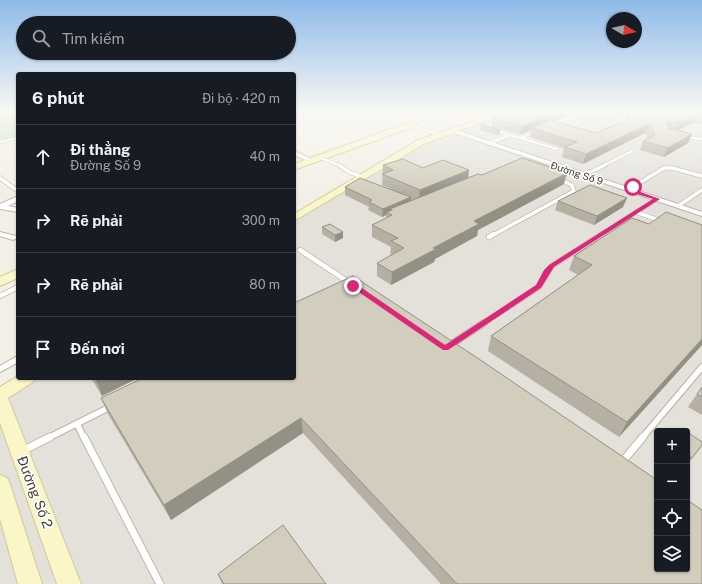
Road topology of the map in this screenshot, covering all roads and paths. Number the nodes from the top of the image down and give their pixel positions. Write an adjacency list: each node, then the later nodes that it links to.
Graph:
1 (16, 138): 7 (lane)
2 (374, 138): 13 (street)
3 (433, 138): 21 (street)
4 (475, 138): 8 (street, Đường Số 9)
5 (502, 138): 8 (lane)
6 (520, 138): 9 (lane)
7 (0, 142)
8 (490, 143): 12 (street, Đường Số 9)
9 (557, 149)
10 (632, 151): 17 (lane)
11 (296, 154): 15 (street)
12 (532, 157): 14 (lane); 17 (street, Đường Số 9)
13 (321, 158): 15 (street); 21 (lane)
14 (524, 160)
15 (312, 161): 16 (street)
16 (296, 166)
17 (584, 175): 23 (street, Đường Số 9)
18 (702, 176): 23 (lane)
19 (552, 177): 36 (lane)
20 (0, 178): 22 (lane)
21 (363, 179): 32 (street)
22 (16, 190)
23 (628, 190): 26 (street, Đường Số 9)
24 (702, 190): 28 (lane)
25 (16, 199): 27 (street)
26 (657, 199): 28 (street, Đường Số 9); 30 (lane)
27 (0, 206): 29 (street)
28 (678, 206): 31 (street, Đường Số 9)
29 (16, 210)
30 (636, 212): 33 (lane); 43 (lane)
31 (702, 214)
32 (296, 217)
33 (665, 222)
34 (0, 234): 35 (street)
35 (13, 238)
36 (489, 238)
37 (300, 250): 41 (lane)
38 (16, 274): 39 (street)
39 (0, 282)
40 (16, 288): 42 (lane)
41 (347, 289)
42 (0, 296)
43 (452, 353)
44 (16, 360): 46 (lane)
45 (702, 367): 54 (lane)
46 (0, 369)
47 (24, 380): 48 (street)
48 (0, 395)
49 (0, 399): 52 (street, Đường Số 2)
50 (120, 403): 51 (lane)
51 (77, 424): 52 (lane); 60 (lane)
52 (20, 453): 59 (street, Đường Số 2)
53 (613, 461): 54 (lane)
54 (619, 465): 55 (lane)
55 (626, 469)
56 (0, 484): 57 (street)
57 (4, 511): 58 (street)
58 (30, 584)
59 (69, 584)
60 (160, 584)

